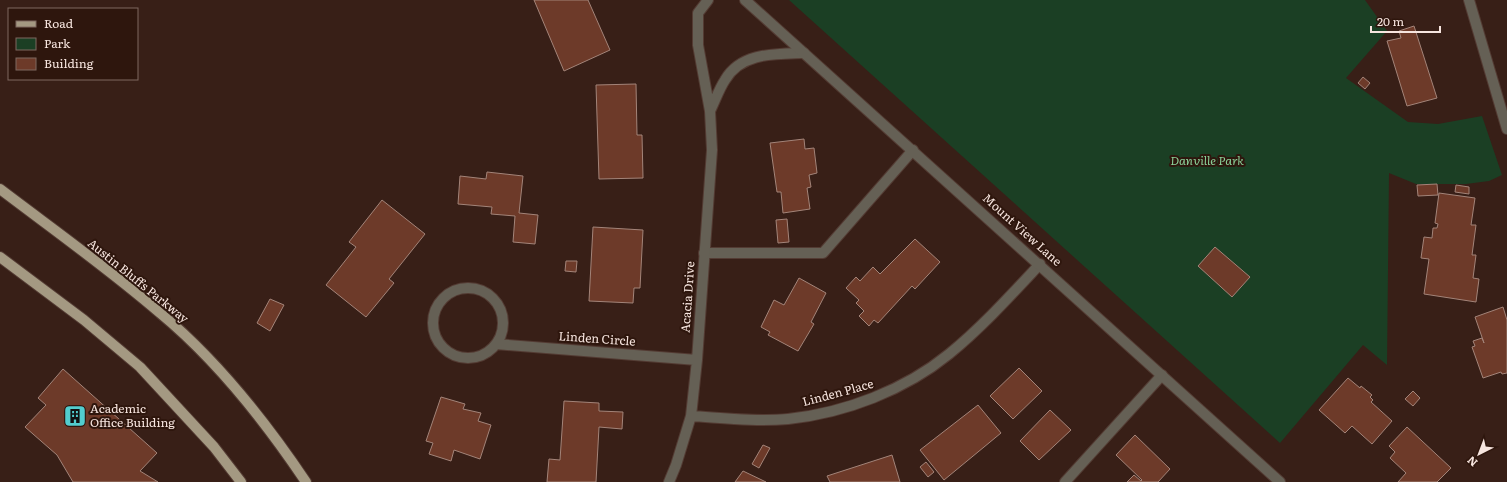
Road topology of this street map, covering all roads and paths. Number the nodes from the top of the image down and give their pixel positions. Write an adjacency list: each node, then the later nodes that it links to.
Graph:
1 (708, 0): 5 (street, Acacia Drive)
2 (745, 0): 4 (street, Mount View Lane)
3 (1468, 0): 6 (street)
4 (804, 53): 5 (street, Acacia Drive); 7 (street, Mount View Lane)
5 (710, 111): 9 (street, Acacia Drive)
6 (1507, 129)
7 (913, 150): 9 (street); 11 (street, Mount View Lane)
8 (0, 189): 17 (main road, Austin Bluffs Parkway)
9 (704, 253): 13 (street, Acacia Drive)
10 (0, 257): 16 (main road)
11 (1040, 264): 14 (street, Mount View Lane); 15 (street, Linden Place)
12 (496, 344): 12 (street); 13 (street, Linden Circle)
13 (697, 360): 15 (street, Acacia Drive)
14 (1162, 375): 19 (street); 20 (street, Mount View Lane)
15 (691, 416): 18 (street, Acacia Drive)
16 (241, 482)
17 (306, 482)
18 (669, 482)
19 (1065, 482)
20 (1280, 482)

